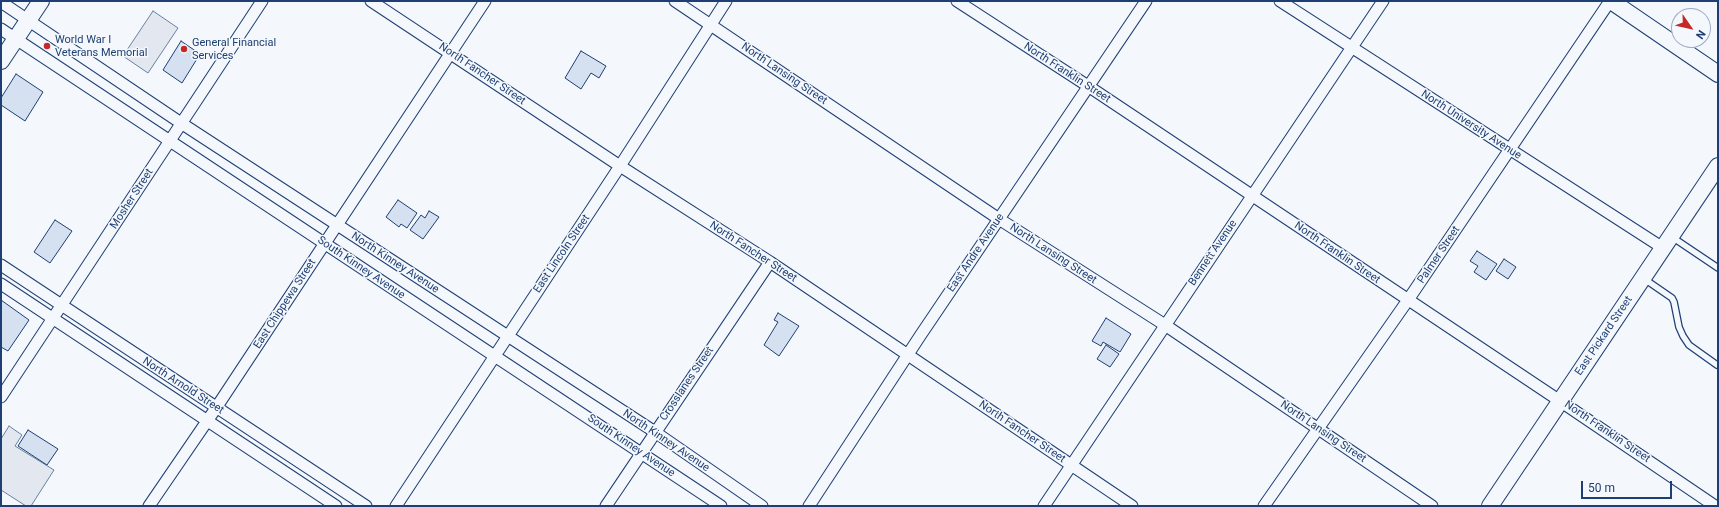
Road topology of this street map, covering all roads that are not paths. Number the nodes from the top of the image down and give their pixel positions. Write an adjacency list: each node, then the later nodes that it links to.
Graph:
1 (41, 1): 13 (main road)
2 (262, 1): 22 (street, Mosher Street)
3 (371, 1): 18 (street, North Fancher Street)
4 (485, 1): 18 (street, East Chippewa Street)
5 (675, 1): 14 (street, North Lansing Street)
6 (726, 1): 14 (street, East Lincoln Street)
7 (957, 1): 21 (street, North Franklin Street)
8 (1146, 1): 21 (street, East Andre Avenue)
9 (1280, 1): 17 (street, North University Avenue)
10 (1383, 1): 17 (street, Bennett Avenue)
11 (1610, 1): 20 (main road); 24 (street, Palmer Street)
12 (1, 2): 13 (street)
13 (28, 20): 16 (main road); 22 (street, North Kinney Avenue)
14 (710, 24): 25 (street, East Lincoln Street); 28 (street, North Lansing Street)
15 (1, 29): 16 (street, South Kinney Avenue)
16 (16, 39): 19 (main road); 23 (street, South Kinney Avenue)
17 (1351, 48): 24 (street, North University Avenue); 27 (street, Bennett Avenue)
18 (450, 53): 25 (street, North Fancher Street); 29 (street, East Chippewa Street)
19 (1, 61)
20 (1718, 74)
21 (1088, 86): 27 (street, North Franklin Street); 28 (street, East Andre Avenue)
22 (181, 122): 23 (street, Mosher Street); 29 (street, North Kinney Avenue)
23 (169, 140): 31 (street, South Kinney Avenue); 38 (street, Mosher Street)
24 (1510, 150): 30 (street, North University Avenue); 37 (street, Palmer Street)
25 (620, 166): 32 (street, North Fancher Street); 41 (street, East Lincoln Street)
26 (1718, 166): 30 (main road, East Pickard Street)
27 (1251, 196): 37 (street, North Franklin Street); 40 (street, Bennett Avenue)
28 (998, 219): 40 (street, North Lansing Street); 42 (street, East Andre Avenue)
29 (337, 225): 31 (street, East Chippewa Street); 41 (street, North Kinney Avenue)
30 (1667, 242): 34 (lane); 35 (main road, East Pickard Street)
31 (324, 243): 43 (street, South Kinney Avenue); 47 (street, East Chippewa Street)
32 (770, 262): 42 (street, North Fancher Street); 50 (street, Crosslanes Street)
33 (1, 265): 38 (street, North Arnold Street)
34 (1718, 268)
35 (1643, 278): 44 (lane); 46 (main road, East Pickard Street)
36 (1, 284): 39 (street, North Arnold Street)
37 (1408, 300): 46 (street, North Franklin Street); 49 (street, Palmer Street)
38 (62, 306): 39 (street, Mosher Street); 47 (street, North Arnold Street)
39 (53, 319): 45 (street, Mosher Street); 48 (street, North Arnold Street)
40 (1165, 325): 49 (street, North Lansing Street); 52 (street, Bennett Avenue)
41 (508, 336): 43 (street, East Lincoln Street); 50 (street, North Kinney Avenue)
42 (907, 355): 52 (street, North Fancher Street); 60 (street, East Andre Avenue)
43 (494, 356): 51 (street, South Kinney Avenue); 56 (street, East Lincoln Street)
44 (1717, 365)
45 (1, 397)
46 (1560, 400): 65 (main road, East Pickard Street); 66 (street, North Franklin Street)
47 (216, 408): 48 (street, East Chippewa Street); 55 (street, North Arnold Street)
48 (206, 422): 53 (street, East Chippewa Street); 54 (street, North Arnold Street)
49 (1318, 428): 63 (street, Palmer Street); 64 (street, North Lansing Street)
50 (655, 432): 51 (street, Crosslanes Street); 59 (street, North Kinney Avenue)
51 (641, 453): 57 (street, Crosslanes Street); 58 (street, South Kinney Avenue)
52 (1072, 465): 61 (street, Bennett Avenue); 62 (street, North Fancher Street)
53 (149, 506)
54 (336, 506)
55 (366, 506)
56 (396, 506)
57 (606, 506)
58 (721, 506)
59 (762, 506)
60 (809, 506)
61 (1044, 506)
62 (1132, 506)
63 (1264, 506)
64 (1432, 506)
65 (1490, 506)
66 (1715, 506)

